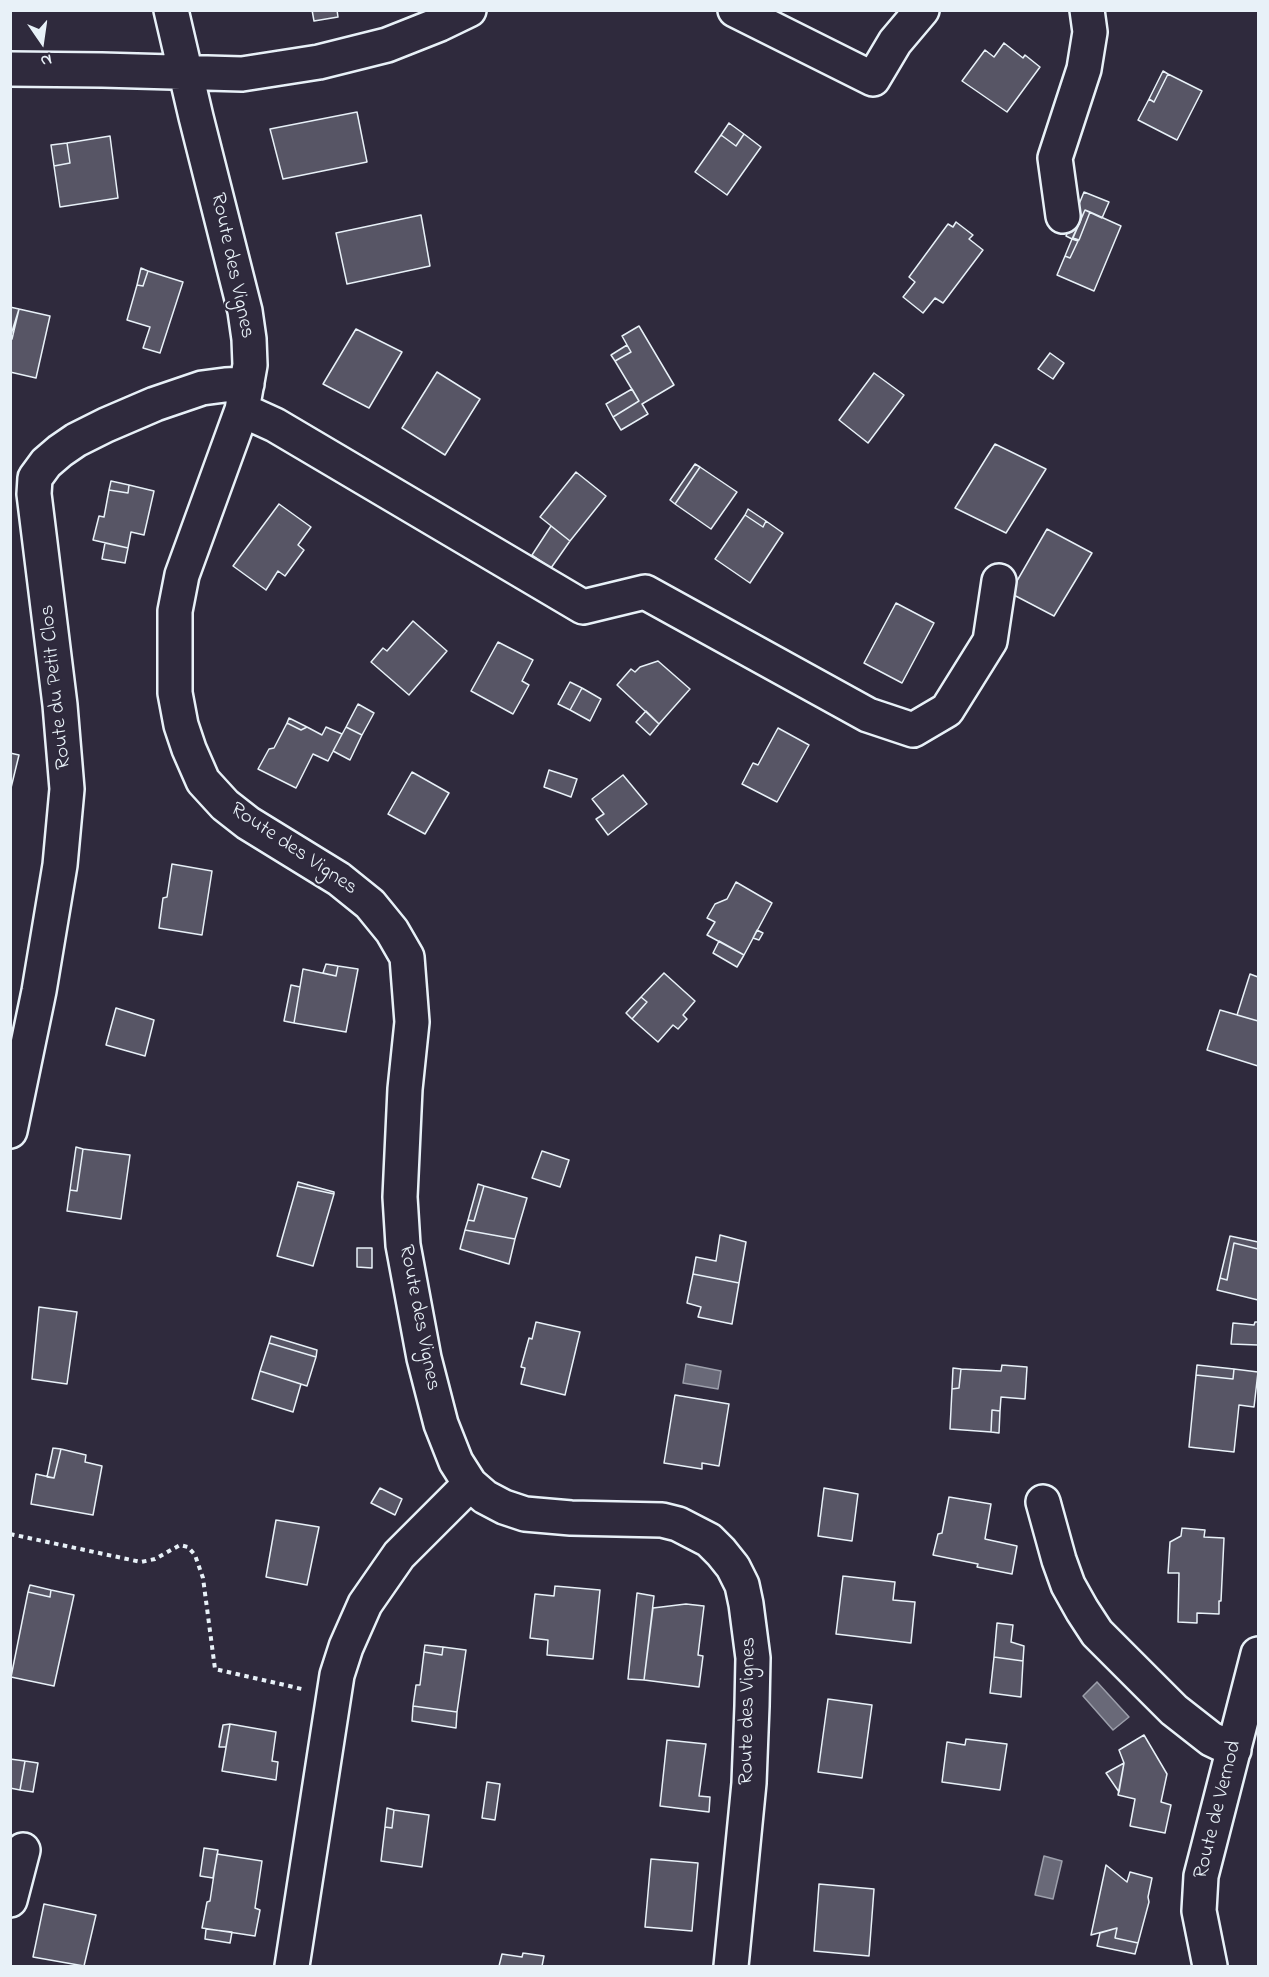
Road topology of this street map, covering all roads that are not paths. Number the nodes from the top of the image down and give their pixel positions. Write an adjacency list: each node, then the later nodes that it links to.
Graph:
1 (171, 10): 7 (street, Route des Vignes)
2 (469, 10): 7 (street)
3 (735, 10): 4 (street)
4 (922, 10)
5 (1087, 10): 8 (street)
6 (10, 69): 7 (street)
7 (185, 73): 9 (street, Route des Vignes)
8 (1063, 216)
9 (245, 397): 10 (street, Route du Petit Clos); 11 (street); 13 (street, Route des Vignes)
10 (23, 473): 12 (street, Route du Petit Clos)
11 (999, 581)
12 (10, 1131)
13 (470, 1484): 19 (street); 20 (street, Route des Vignes)
14 (1043, 1502): 16 (street)
15 (1258, 1654): 16 (street, Route de Vernod)
16 (1234, 1750): 21 (street, Route de Vernod)
17 (23, 1850): 18 (street)
18 (10, 1900)
19 (292, 1966)
20 (731, 1966)
21 (1210, 1966)

